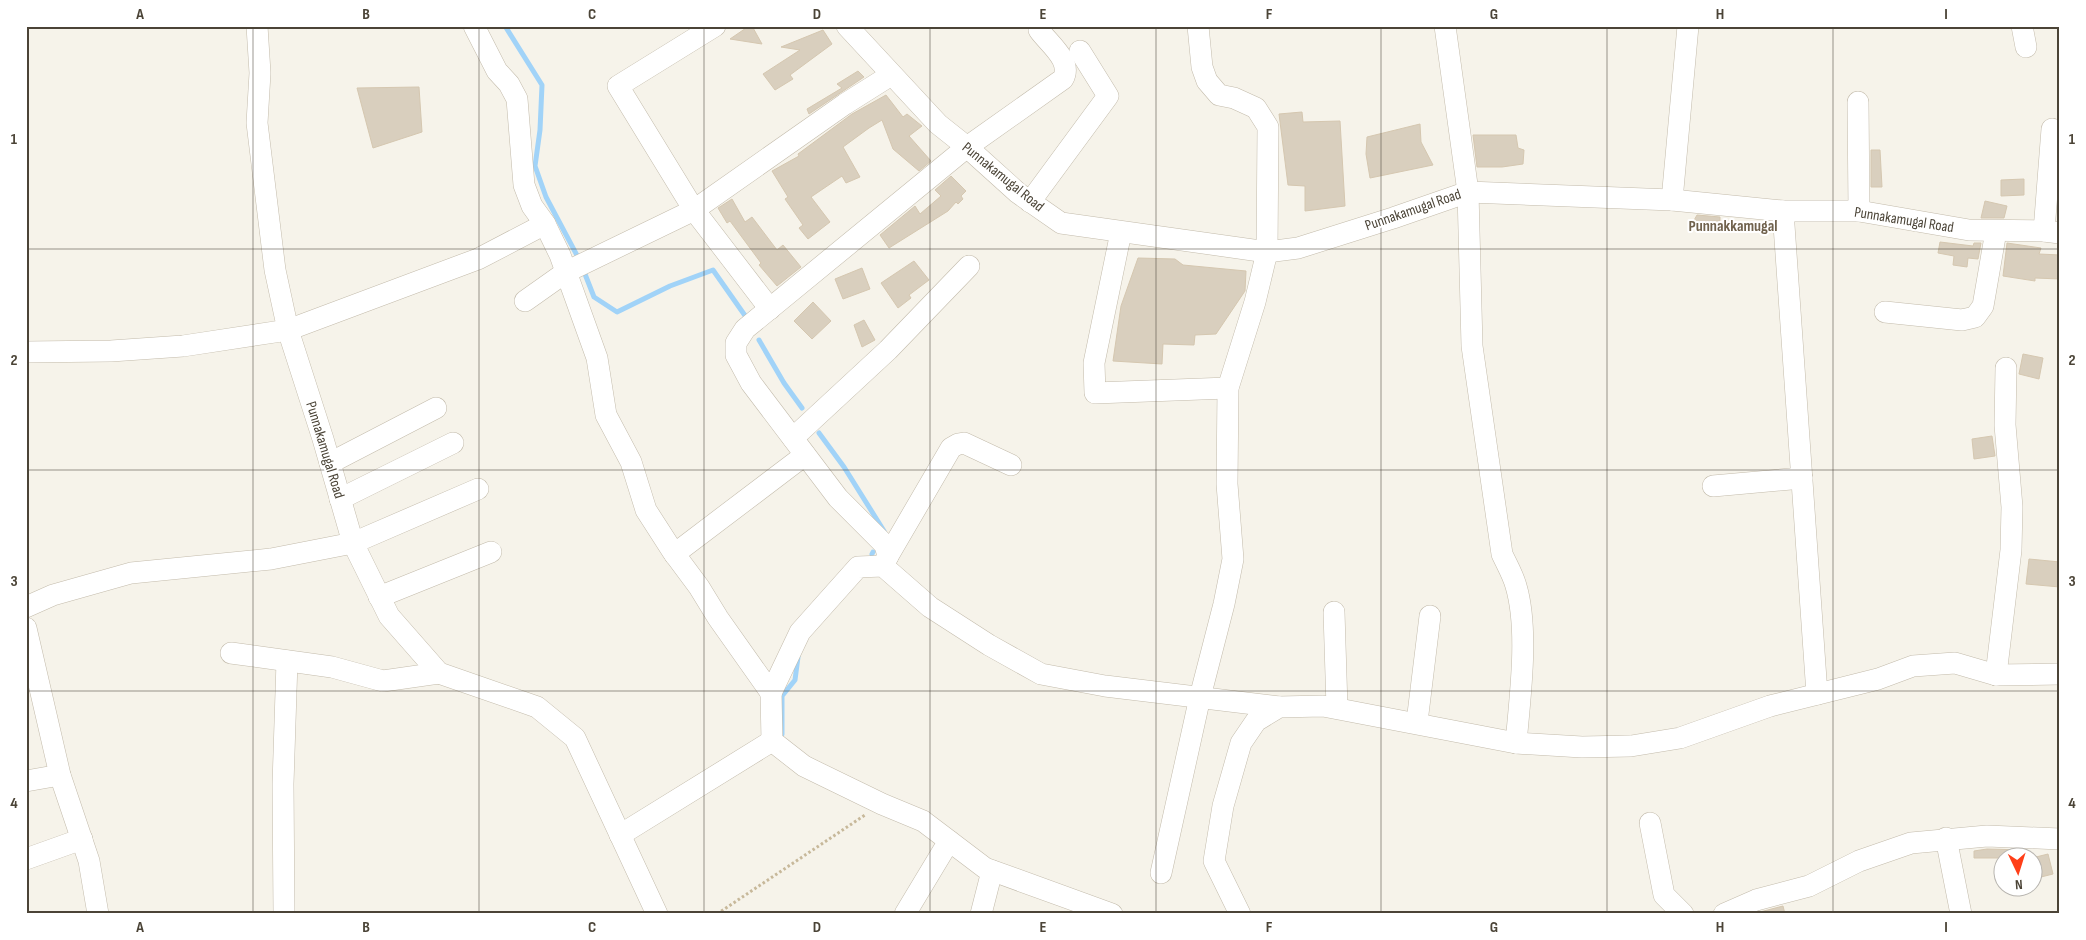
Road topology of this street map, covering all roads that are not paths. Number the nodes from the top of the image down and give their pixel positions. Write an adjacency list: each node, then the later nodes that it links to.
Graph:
1 (257, 26): 30 (street, Punnakamugal Road)
2 (474, 26): 20 (street)
3 (715, 26): 17 (street)
4 (1040, 26): 13 (street)
5 (1198, 26): 24 (street)
6 (1445, 26): 14 (street)
7 (1688, 26): 15 (street)
8 (857, 30): 10 (street, Punnakamugal Road)
9 (1080, 51): 16 (street)
10 (891, 75): 13 (street, Punnakamugal Road); 17 (street)
11 (1858, 102): 19 (street)
12 (2052, 129): 23 (street)
13 (967, 147): 16 (street, Punnakamugal Road); 28 (street)
14 (1468, 192): 15 (street, Punnakamugal Road); 24 (street, Punnakamugal Road); 64 (street)
15 (1672, 200): 18 (street, Punnakamugal Road)
16 (1030, 202): 22 (street, Punnakamugal Road)
17 (694, 210): 26 (street); 28 (street)
18 (1783, 211): 19 (street, Punnakamugal Road); 39 (street)
19 (1859, 211): 21 (street, Punnakamugal Road)
20 (544, 224): 26 (street); 30 (street)
21 (1996, 231): 23 (street, Punnakamugal Road); 29 (street)
22 (1121, 232): 24 (street, Punnakamugal Road); 33 (street)
23 (2052, 232)
24 (1267, 252): 33 (street)
25 (969, 266): 36 (street)
26 (566, 272): 27 (street); 45 (street)
27 (525, 301)
28 (770, 309): 36 (street)
29 (1886, 312)
30 (288, 330): 31 (street); 37 (street, Punnakamugal Road)
31 (26, 352)
32 (2006, 368): 56 (street)
33 (1228, 388): 59 (street)
34 (436, 408): 37 (street)
35 (453, 443): 42 (street)
36 (799, 446): 45 (street); 46 (street)
37 (330, 463): 42 (street, Punnakamugal Road)
38 (1010, 466): 46 (street)
39 (1802, 478): 40 (street); 58 (street)
40 (1713, 486)
41 (478, 489): 43 (street)
42 (340, 498): 43 (street, Punnakamugal Road)
43 (353, 544): 47 (street, Punnakamugal Road); 48 (street)
44 (491, 552): 47 (street)
45 (675, 555): 57 (street)
46 (886, 561): 57 (street); 59 (street)
47 (380, 596): 54 (street, Punnakamugal Road)
48 (26, 607)
49 (1334, 612): 61 (street)
50 (1430, 616): 62 (street)
51 (26, 628): 65 (street)
52 (231, 653): 53 (street)
53 (287, 661): 54 (street); 79 (street)
54 (439, 673): 68 (street)
55 (2060, 674): 56 (street)
56 (1996, 675): 58 (street)
57 (771, 693): 63 (street)
58 (1817, 694): 64 (street)
59 (1200, 698): 60 (street); 75 (street)
60 (1279, 708): 61 (street); 84 (street)
61 (1337, 708): 62 (street)
62 (1417, 722): 64 (street)
63 (772, 741): 68 (street); 72 (street)
64 (1516, 743)
65 (60, 775): 66 (street); 70 (street)
66 (26, 781)
67 (1650, 823): 85 (street)
68 (620, 835): 80 (street)
69 (1946, 838): 71 (street); 77 (street); 87 (street)
70 (82, 839): 73 (street); 78 (street)
71 (2060, 839)
72 (950, 841): 74 (street); 81 (street)
73 (26, 859)
74 (992, 871): 76 (street); 82 (street)
75 (1161, 873)
76 (1071, 907): 83 (street)
77 (1750, 908): 86 (street)
78 (98, 914)
79 (284, 914)
80 (658, 914)
81 (905, 914)
82 (981, 914)
83 (1112, 914)
84 (1240, 914)
85 (1683, 914)
86 (1724, 914)
87 (1961, 914)

